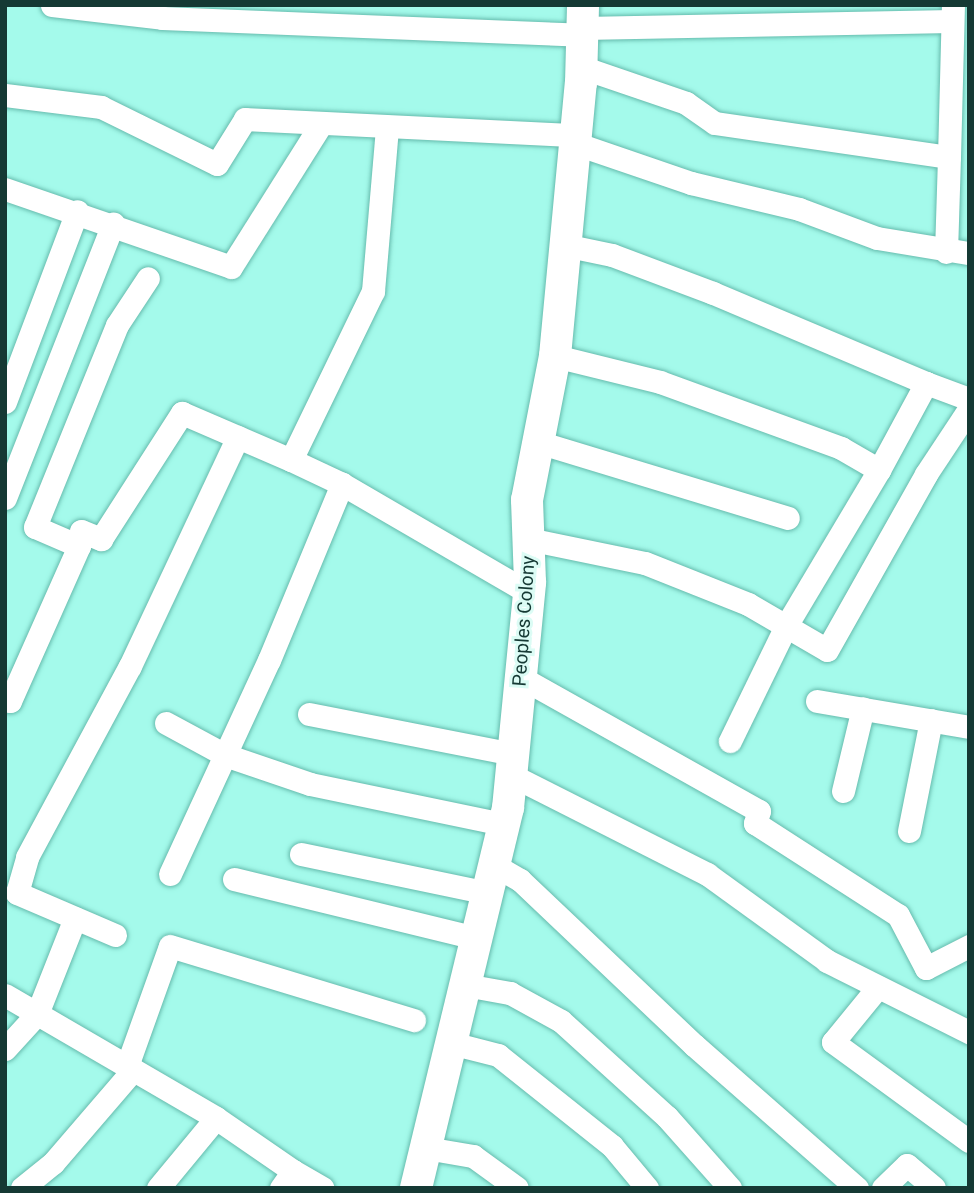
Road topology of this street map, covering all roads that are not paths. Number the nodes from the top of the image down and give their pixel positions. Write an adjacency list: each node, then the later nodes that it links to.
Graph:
1 (52, 5): 3 (street)
2 (953, 13): 3 (street); 9 (street)
3 (582, 23): 4 (street, Peoples Colony)
4 (582, 66): 8 (street, Peoples Colony); 9 (street)
5 (5, 95): 6 (street)
6 (321, 124): 7 (street); 12 (street)
7 (387, 127): 8 (street); 24 (street)
8 (575, 139): 13 (street, Peoples Colony); 14 (street)
9 (949, 157): 14 (street)
10 (5, 189): 11 (street)
11 (78, 211): 12 (street); 20 (street)
12 (113, 224): 27 (street)
13 (564, 245): 17 (street, Peoples Colony); 18 (street)
14 (946, 252): 15 (street)
15 (969, 253)
16 (148, 278): 30 (street)
17 (555, 356): 23 (street, Peoples Colony); 25 (street)
18 (926, 383): 19 (street); 25 (street)
19 (969, 399)
20 (5, 402)
21 (969, 409): 32 (street)
22 (238, 437): 24 (street); 30 (street); 51 (street)
23 (538, 442): 28 (street); 29 (street, Peoples Colony)
24 (291, 460): 26 (street)
25 (879, 470): 32 (street)
26 (342, 484): 31 (street); 42 (street)
27 (5, 498)
28 (788, 518)
29 (528, 540): 31 (street, Peoples Colony); 32 (street)
30 (79, 546): 34 (street)
31 (529, 593): 33 (street, Peoples Colony)
32 (786, 626): 41 (street)
33 (520, 677): 43 (street, Peoples Colony); 54 (street)
34 (5, 700)
35 (817, 701): 36 (street)
36 (863, 708): 38 (street); 44 (street)
37 (309, 715): 43 (street)
38 (931, 720): 40 (street); 46 (street)
39 (166, 723): 42 (street)
40 (969, 727)
41 (730, 741)
42 (225, 755): 45 (street); 48 (street)
43 (512, 765): 45 (street, Peoples Colony); 56 (street)
44 (843, 791)
45 (504, 824): 50 (street, Peoples Colony)
46 (909, 831)
47 (302, 854): 50 (street)
48 (170, 874)
49 (234, 879): 53 (street)
50 (490, 879): 53 (street, Peoples Colony); 75 (street)
51 (75, 918): 52 (street); 58 (street)
52 (116, 935)
53 (476, 938): 55 (street, Peoples Colony)
54 (969, 946)
55 (465, 985): 61 (street, Peoples Colony); 74 (street)
56 (878, 987): 60 (street); 65 (street)
57 (5, 995): 58 (street)
58 (37, 1014): 62 (street); 63 (street)
59 (414, 1020): 63 (street)
60 (969, 1032)
61 (451, 1043): 66 (street, Peoples Colony); 73 (street)
62 (5, 1049)
63 (130, 1068): 64 (street); 68 (street)
64 (216, 1118): 67 (street); 69 (street)
65 (969, 1141)
66 (426, 1148): 71 (street, Peoples Colony); 72 (street)
67 (287, 1179): 70 (street)
68 (22, 1188)
69 (158, 1188)
70 (322, 1188)
71 (416, 1188)
72 (517, 1188)
73 (647, 1188)
74 (730, 1188)
75 (857, 1188)
76 (883, 1188): 77 (street)
77 (934, 1188)

